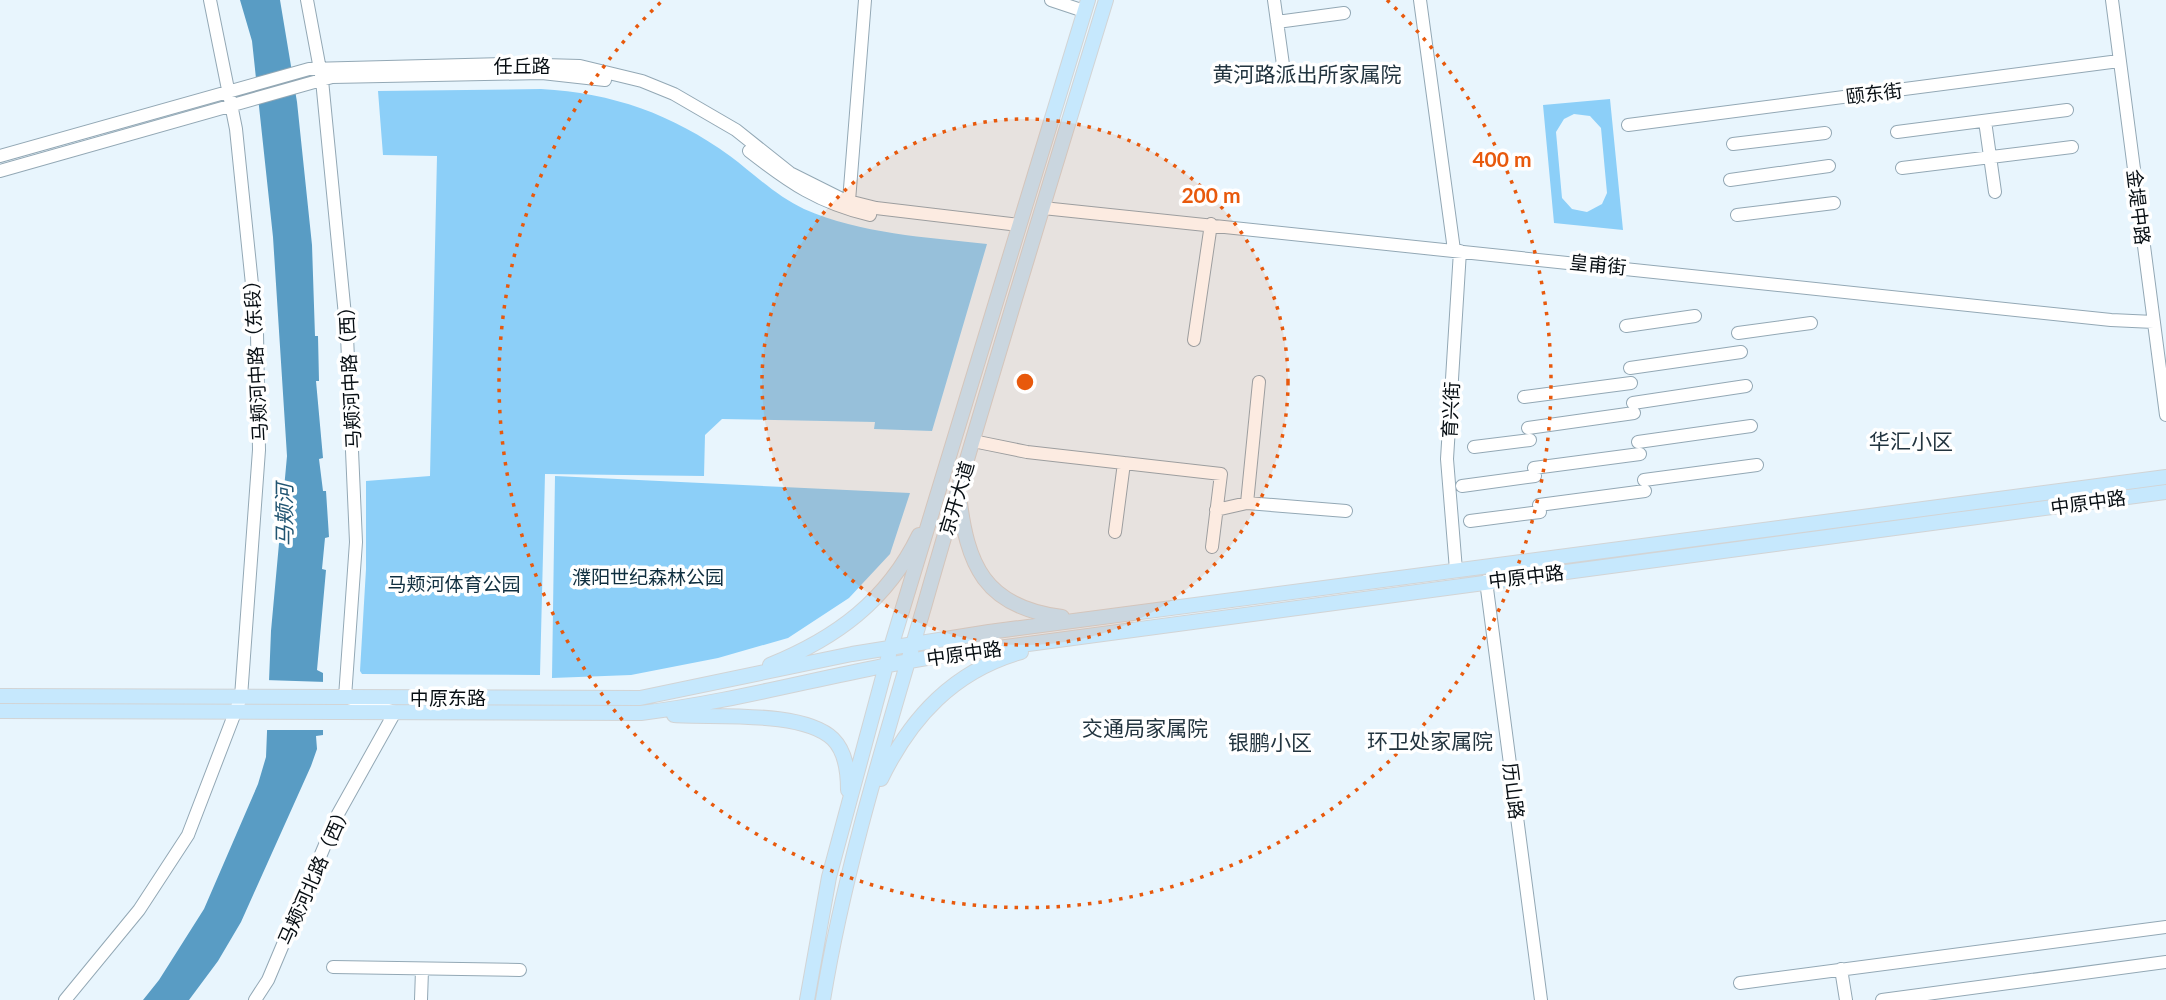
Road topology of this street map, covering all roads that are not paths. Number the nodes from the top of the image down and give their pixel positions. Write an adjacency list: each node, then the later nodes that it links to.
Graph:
1 (210, 0): 15 (street, 马颊河中路（东段）)
2 (307, 0): 13 (street, 马颊河中路（西）)
3 (865, 0): 31 (street)
4 (1051, 0): 9 (street)
5 (1106, 0): 33 (main road, 京开大道)
6 (1274, 0): 11 (street)
7 (1420, 0): 37 (street, 育兴街)
8 (2112, 0): 12 (street, 金堤中路)
9 (1086, 6): 36 (main road, 京开大道)
10 (1344, 13): 11 (street)
11 (1277, 22): 14 (street)
12 (2119, 61): 19 (street, 颐东街); 39 (street, 金堤中路)
13 (316, 75): 15 (street, 任丘路); 16 (street, 任丘路); 31 (street, 任丘路); 36 (street, 任丘路); 78 (street, 马颊河中路（西）)
14 (1285, 79)
15 (229, 90): 16 (street, 马颊河中路（东段）); 24 (street, 任丘路)
16 (232, 105): 28 (street, 任丘路); 77 (street, 马颊河中路（东段）)
17 (2067, 110): 18 (street)
18 (1985, 121): 21 (street); 25 (street)
19 (1628, 125)
20 (1825, 132): 22 (street)
21 (1897, 132)
22 (1733, 144)
23 (2072, 147): 25 (street)
24 (0, 156)
25 (1990, 157): 27 (street); 30 (street)
26 (1829, 166): 29 (street)
27 (1902, 168)
28 (0, 171)
29 (1730, 180)
30 (1995, 192)
31 (849, 201): 36 (street, 任丘路)
32 (1834, 203): 34 (street)
33 (1043, 208): 35 (street, 皇甫街); 52 (main road, 京开大道)
34 (1737, 215)
35 (1210, 224): 37 (street, 皇甫街); 43 (street)
36 (1018, 229): 60 (main road, 京开大道)
37 (1457, 250): 39 (street, 皇甫街); 67 (street, 育兴街)
38 (1695, 316): 41 (street)
39 (2154, 322): 50 (street, 金堤中路)
40 (1811, 323): 42 (street)
41 (1626, 326)
42 (1738, 333)
43 (1194, 340)
44 (1741, 352): 45 (street)
45 (1630, 368)
46 (1259, 382): 61 (street)
47 (1631, 383): 49 (street)
48 (1746, 386): 53 (street)
49 (1524, 397)
50 (2166, 415)
51 (1751, 426): 58 (street)
52 (973, 441): 54 (street); 57 (main road, 京开大道)
53 (1474, 447)
54 (1124, 463): 62 (street); 65 (street)
55 (1757, 465): 64 (street)
56 (2166, 477): 67 (main road, 中原中路)
57 (958, 486): 69 (main road); 71 (main road, 京开大道)
58 (1462, 486)
59 (2166, 492): 68 (main road, 中原中路)
60 (939, 493): 72 (main road, 京开大道); 75 (main road)
61 (1247, 503): 62 (street); 63 (street)
62 (1216, 510): 66 (street)
63 (1346, 512)
64 (1469, 521)
65 (1115, 532)
66 (1212, 547)
67 (1456, 570): 69 (main road, 中原中路)
68 (1486, 581): 70 (main road, 中原中路); 98 (street, 历山路)
69 (1091, 619): 71 (main road, 中原中路)
70 (1101, 633): 73 (main road, 中原中路); 83 (main road)
71 (913, 644): 72 (main road, 中原中路); 73 (main road, 京开大道)
72 (891, 647): 74 (main road, 京开大道); 75 (main road, 中原东路)
73 (908, 661): 74 (main road, 中原中路); 83 (main road, 京开大道)
74 (886, 665): 82 (main road, 中原东路); 84 (main road, 京开大道)
75 (737, 679): 78 (main road, 中原东路)
76 (0, 696): 77 (main road, 中原东路)
77 (241, 697): 78 (main road, 中原东路); 81 (street, 马颊河中路（东段）)
78 (345, 697): 80 (street)
79 (0, 711): 81 (main road, 中原东路)
80 (395, 712): 81 (main road, 中原东路); 82 (main road, 中原东路); 94 (street, 马颊河北路（西）)
81 (235, 713): 93 (street, 马颊河中路（东段）)
82 (641, 713): 84 (main road)
83 (863, 815): 97 (main road, 京开大道)
84 (840, 836): 96 (main road, 京开大道)
85 (2166, 927): 88 (street)
86 (2166, 961): 92 (street)
87 (333, 968): 89 (street)
88 (1842, 969): 91 (street); 99 (street)
89 (422, 970): 90 (street); 95 (street)
90 (520, 970)
91 (1740, 983)
92 (1965, 994): 100 (street)
93 (65, 1000)
94 (255, 1000)
95 (421, 1000)
96 (807, 1000)
97 (823, 1000)
98 (1541, 1000)
99 (1846, 1000)
100 (1882, 1000)

